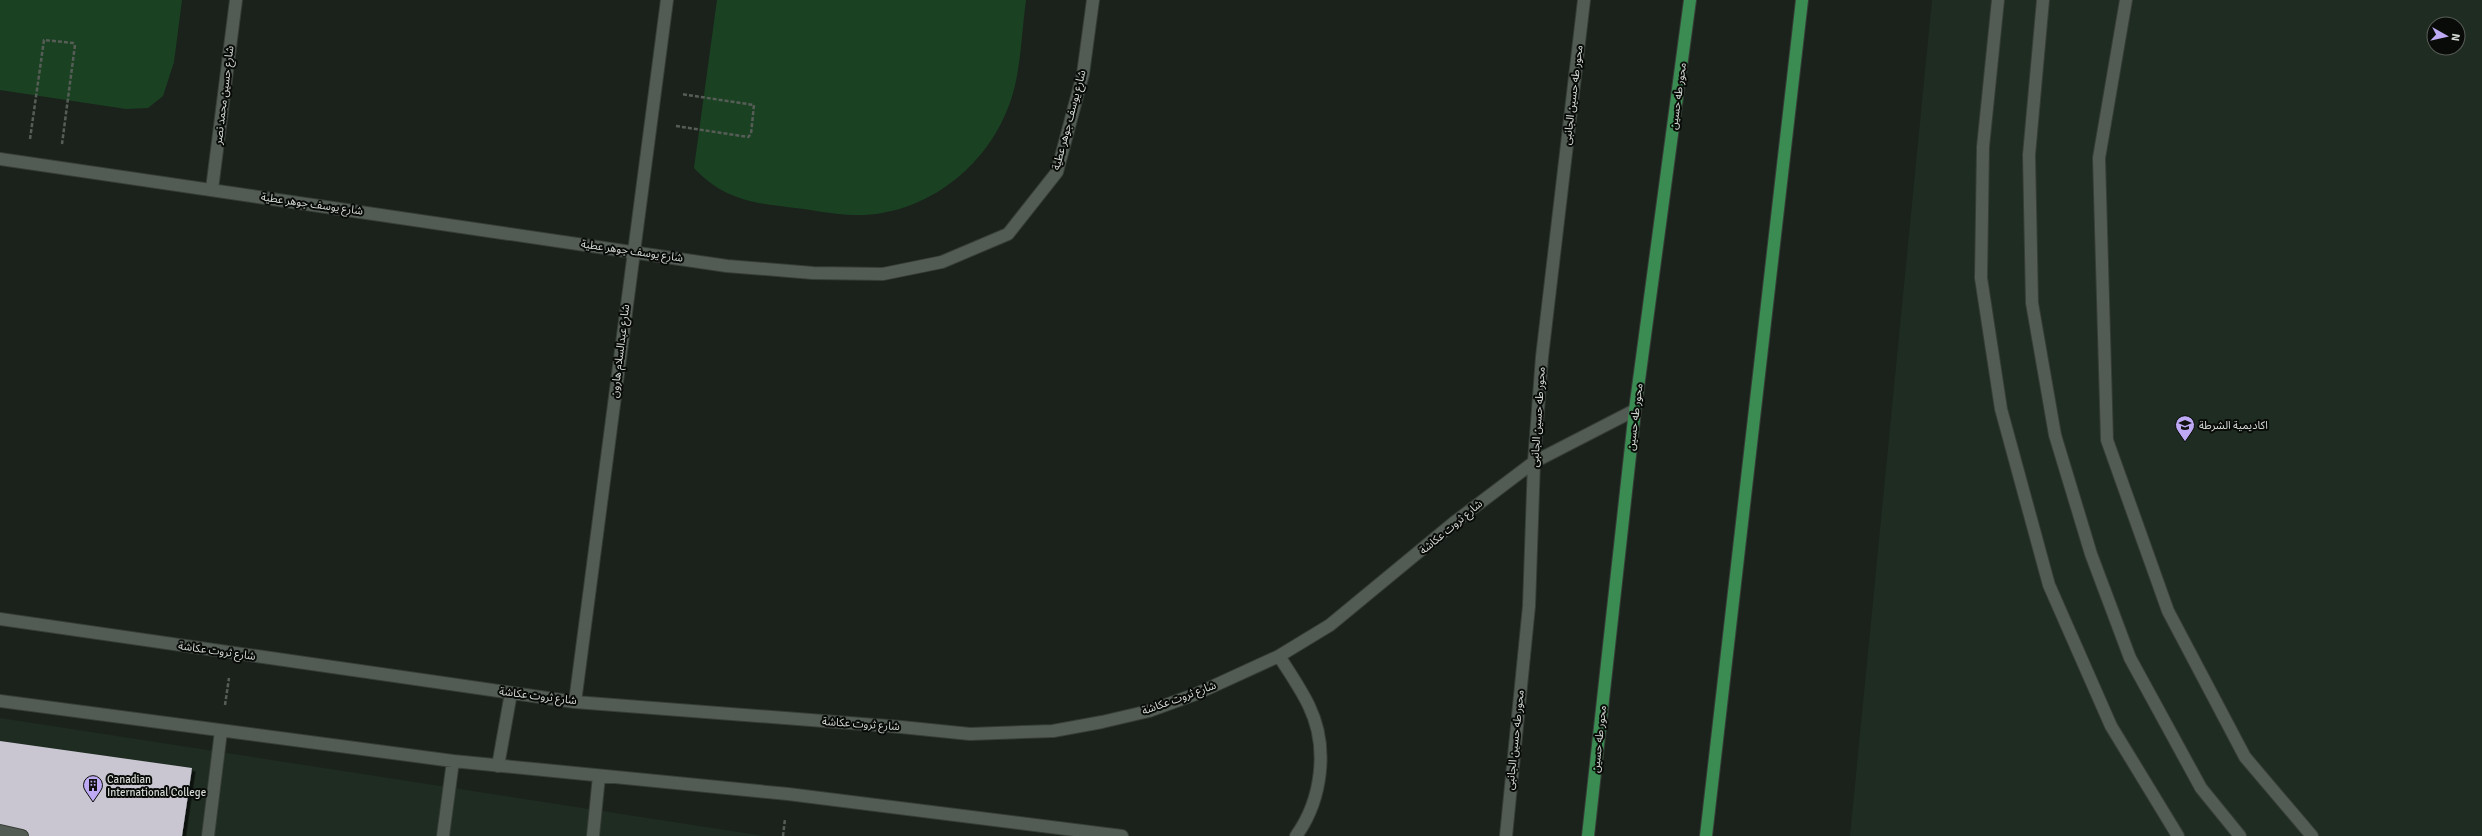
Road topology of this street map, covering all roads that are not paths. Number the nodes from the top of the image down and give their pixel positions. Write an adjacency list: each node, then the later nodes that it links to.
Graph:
1 (236, 0): 11 (street, شارع حسين محمد نصر)
2 (667, 0): 12 (street, شارع عبدالسلام هارون)
3 (1093, 0): 12 (street, شارع يوسف جوهر عطية)
4 (1584, 0): 14 (street, محور طه حسين الجانبى)
5 (1690, 0): 13 (main road, محور طه حسين)
6 (1802, 0): 33 (main road)
7 (1998, 0): 34 (street)
8 (2043, 0): 35 (street)
9 (2126, 0): 36 (street)
10 (0, 159): 11 (street, شارع يوسف جوهر عطية)
11 (212, 189): 12 (street, شارع يوسف جوهر عطية)
12 (633, 251): 19 (street, شارع عبدالسلام هارون)
13 (1635, 410): 14 (street, شارع ثروت عكاشة); 32 (main road, محور طه حسين)
14 (1534, 462): 16 (street, شارع ثروت عكاشة); 31 (street, محور طه حسين الجانبى)
15 (0, 619): 17 (street, شارع ثروت عكاشة)
16 (1279, 656): 19 (street, شارع ثروت عكاشة); 30 (street)
17 (511, 693): 19 (street, شارع ثروت عكاشة); 22 (street)
18 (0, 701): 20 (street)
19 (575, 702)
20 (221, 731): 21 (street); 26 (street)
21 (453, 761): 22 (street); 27 (street)
22 (498, 766): 23 (street)
23 (599, 776): 28 (street); 29 (street)
24 (0, 831): 25 (street)
25 (22, 836)
26 (208, 836)
27 (443, 836)
28 (593, 836)
29 (1122, 836)
30 (1296, 836)
31 (1506, 836)
32 (1588, 836)
33 (1706, 836)
34 (2178, 836)
35 (2240, 836)
36 (2312, 836)

